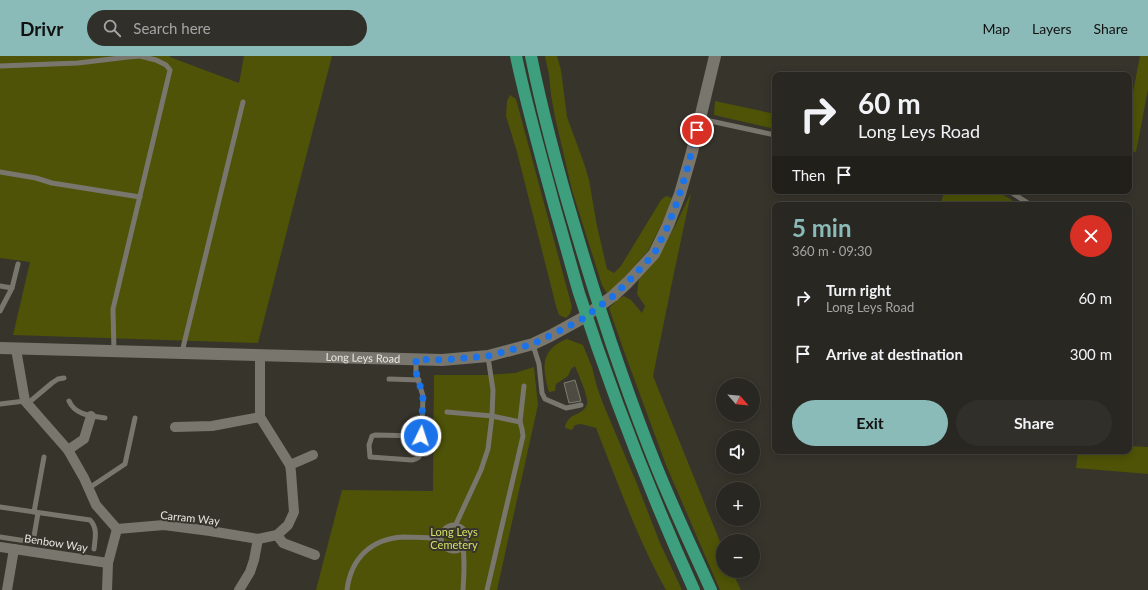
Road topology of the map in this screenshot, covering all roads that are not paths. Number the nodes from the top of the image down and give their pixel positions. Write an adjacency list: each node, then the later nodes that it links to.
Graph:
1 (516, 56): 66 (highway)
2 (531, 56): 67 (highway)
3 (715, 56): 6 (street, Long Leys Road)
4 (0, 66): 10 (lane)
5 (243, 102): 20 (lane)
6 (700, 119): 7 (lane); 16 (street, Long Leys Road)
7 (772, 134)
8 (0, 172): 10 (lane)
9 (1014, 194): 11 (lane)
10 (140, 197): 19 (lane)
11 (1026, 202)
12 (18, 264): 14 (lane)
13 (0, 286): 14 (lane)
14 (12, 288): 15 (lane)
15 (0, 311)
16 (533, 344): 22 (street, Long Leys Road); 31 (lane)
17 (0, 348): 18 (street, Long Leys Road)
18 (16, 349): 19 (street, Long Leys Road); 29 (street)
19 (114, 351): 20 (street, Long Leys Road)
20 (182, 353): 21 (street, Long Leys Road)
21 (260, 355): 23 (street, Long Leys Road); 35 (street)
22 (488, 356): 23 (street, Long Leys Road); 34 (lane)
23 (416, 359): 26 (lane)
24 (64, 378): 29 (lane)
25 (389, 379): 26 (lane)
26 (419, 380): 40 (lane)
27 (524, 386): 38 (lane)
28 (69, 401): 33 (lane)
29 (26, 403): 30 (lane); 41 (street)
30 (0, 404)
31 (581, 405)
32 (447, 412): 34 (lane)
33 (91, 416): 36 (lane); 41 (street)
34 (492, 416): 38 (lane); 48 (lane)
35 (260, 417): 39 (street); 44 (street)
36 (105, 418)
37 (135, 418): 45 (lane)
38 (520, 422): 65 (lane)
39 (175, 427)
40 (421, 436): 40 (lane)
41 (68, 450): 45 (street)
42 (312, 455): 44 (street)
43 (44, 457): 47 (lane)
44 (290, 465): 50 (street)
45 (89, 488): 49 (street)
46 (0, 507): 47 (lane)
47 (36, 512): 51 (lane); 56 (lane)
48 (456, 524): 52 (lane); 55 (lane)
49 (117, 529): 53 (street, Carram Way); 59 (street)
50 (277, 535): 53 (street, Carram Way); 58 (street)
51 (0, 537)
52 (441, 538): 55 (lane); 63 (lane)
53 (258, 539): 62 (street)
54 (0, 546): 57 (street, Benbow Way)
55 (463, 547): 64 (lane)
56 (94, 548)
57 (14, 549): 59 (street, Benbow Way); 60 (street)
58 (315, 555)
59 (108, 563): 61 (street)
60 (7, 590)
61 (107, 590)
62 (239, 590)
63 (347, 590)
64 (463, 590)
65 (487, 590)
66 (694, 590)
67 (711, 590)

